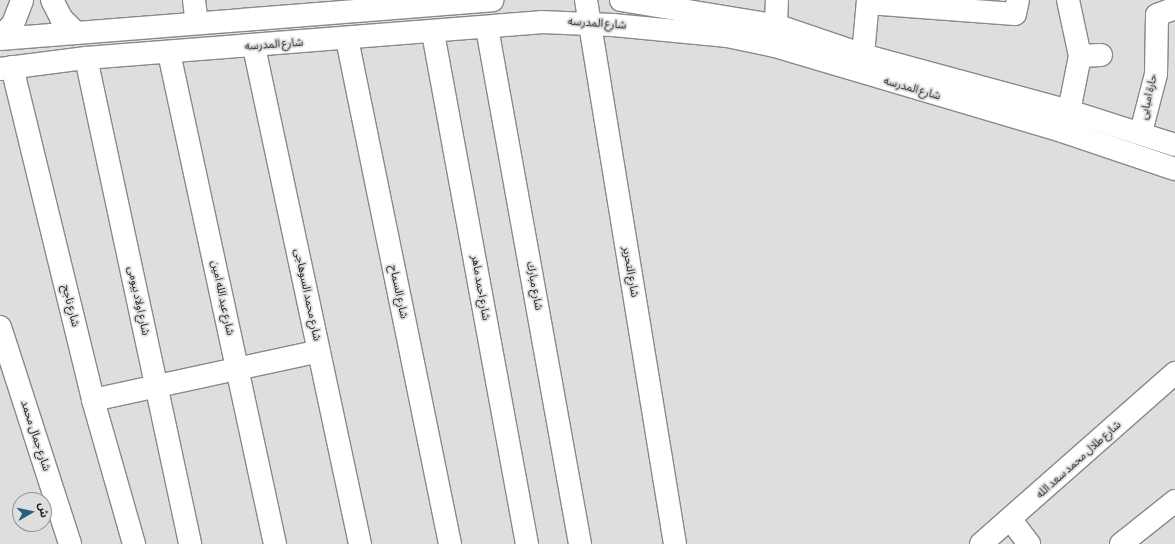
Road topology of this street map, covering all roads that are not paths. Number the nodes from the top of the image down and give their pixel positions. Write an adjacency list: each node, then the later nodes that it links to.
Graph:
1 (22, 0): 20 (street)
2 (52, 0): 17 (street)
3 (194, 0): 14 (street)
4 (492, 0): 10 (street)
5 (586, 0): 15 (street, شارع التحرير)
6 (628, 0): 19 (street, شارع المدرسه)
7 (777, 0): 19 (street)
8 (1068, 0): 26 (street)
9 (868, 1): 11 (street); 24 (street)
10 (428, 3): 12 (street)
11 (1018, 6)
12 (321, 7): 14 (street)
13 (1167, 11): 30 (street, حارة امبابى)
14 (197, 23): 17 (street)
15 (588, 23): 16 (street, شارع المدرسه); 19 (street, شارع المدرسه); 49 (street, شارع التحرير)
16 (487, 28): 18 (street, شارع المدرسه); 48 (street, شارع مبارك)
17 (76, 32): 20 (street)
18 (433, 33): 21 (street, شارع المدرسه); 47 (street, شارع احمد ماهر)
19 (777, 36): 24 (street, شارع المدرسه); 32 (street, شارع المدرسه)
20 (0, 38)
21 (347, 39): 22 (street, شارع المدرسه); 46 (street, شارع السماح)
22 (254, 47): 23 (street, شارع المدرسه); 34 (street, شارع محمد السوهاجى)
23 (169, 53): 27 (street, شارع المدرسه); 35 (street, شارع عبد الله امين)
24 (863, 55): 29 (street, شارع المدرسه)
25 (1101, 55): 26 (street)
26 (1080, 56): 29 (street)
27 (86, 58): 28 (street, شارع المدرسه); 37 (street, شارع اولاد بيومى)
28 (6, 68): 38 (street, شارع ناجح)
29 (1069, 111): 30 (street, شارع المدرسه)
30 (1141, 132): 31 (street, شارع المدرسه)
31 (1175, 145)
32 (1175, 169)
33 (0, 327): 41 (street, شارع جمال محمد)
34 (319, 351): 35 (street); 45 (street, شارع محمد السوهاجى)
35 (237, 369): 37 (street); 44 (street, شارع عبد الله امين)
36 (1175, 374): 40 (street, شارع طلال محمد سعد الله)
37 (156, 386): 38 (street); 43 (street, شارع اولاد بيومى)
38 (93, 400): 42 (street, شارع ناجح)
39 (1175, 501): 52 (street)
40 (1011, 520): 50 (street, شارع طلال محمد سعد الله); 51 (street)
41 (70, 544)
42 (134, 544)
43 (190, 544)
44 (275, 544)
45 (360, 544)
46 (450, 544)
47 (527, 544)
48 (580, 544)
49 (675, 544)
50 (981, 544)
51 (1029, 544)
52 (1121, 544)

